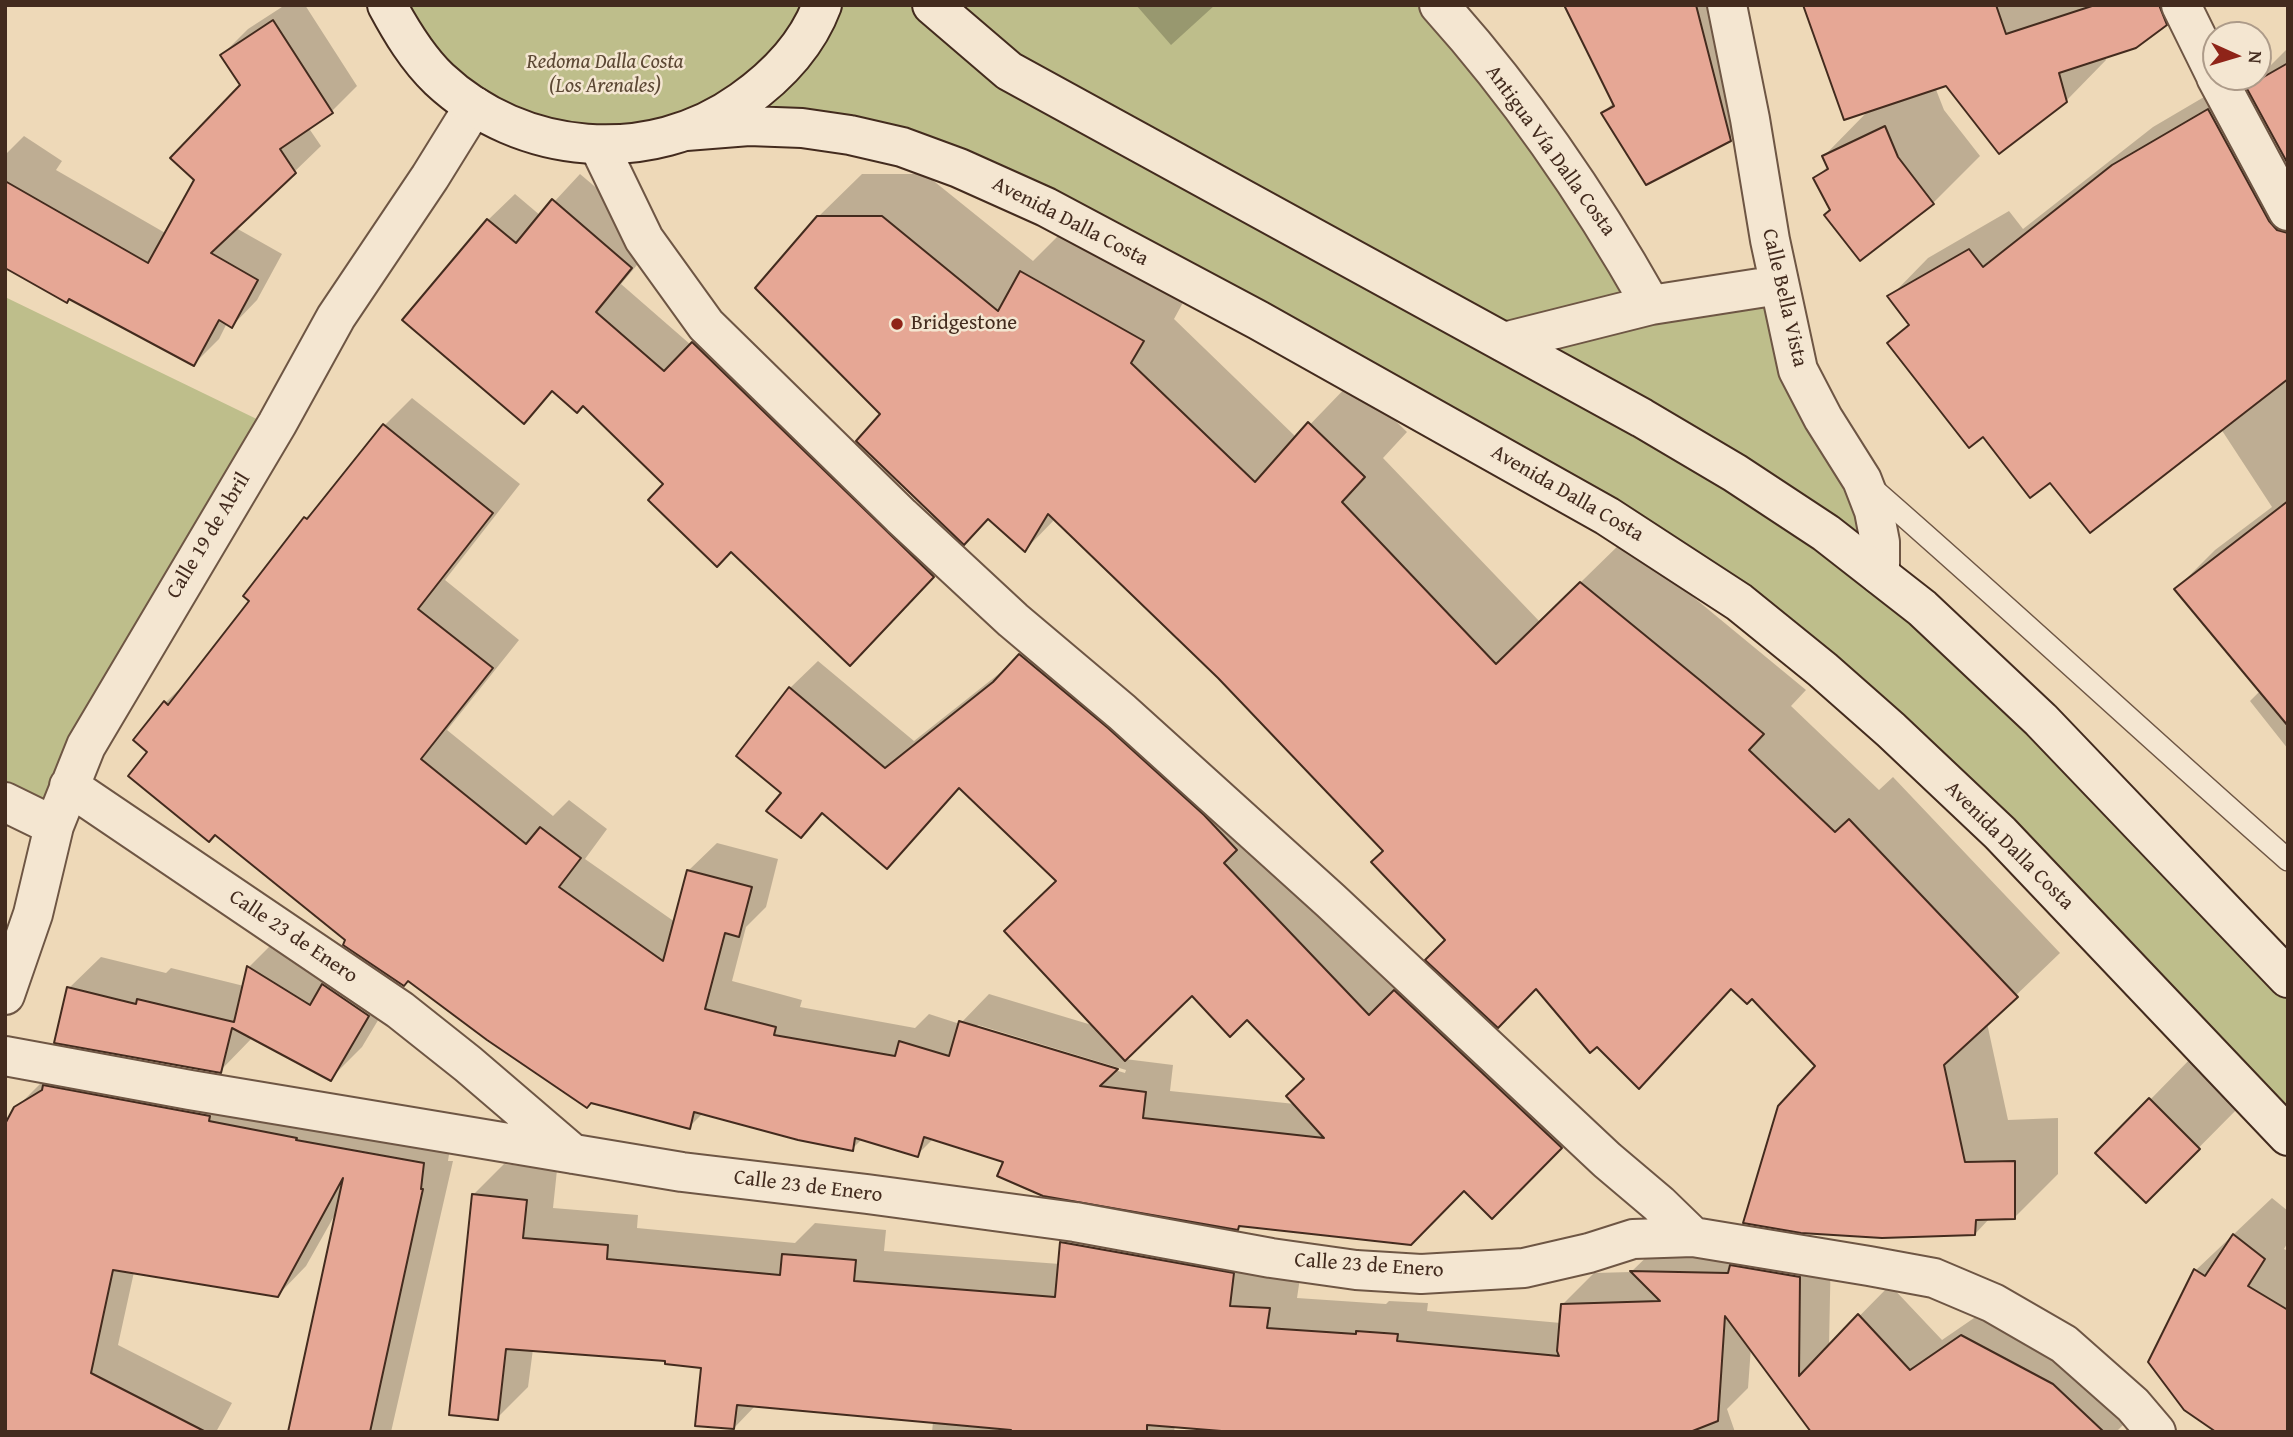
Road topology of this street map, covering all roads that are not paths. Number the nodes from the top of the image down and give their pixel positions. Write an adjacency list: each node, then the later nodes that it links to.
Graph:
1 (387, 5): 9 (street)
2 (822, 5): 10 (street)
3 (932, 5): 15 (street)
4 (1439, 5): 14 (street, Antigua Vía Dalla Costa)
5 (1727, 5): 13 (street, Calle Bella Vista)
6 (2181, 5): 7 (street)
7 (2202, 48)
8 (2224, 91): 12 (street)
9 (474, 106): 11 (street); 18 (street, Calle 19 de Abril)
10 (686, 131): 11 (street); 25 (street, Avenida Dalla Costa)
11 (599, 146): 27 (street)
12 (2288, 211)
13 (1779, 285): 14 (street); 16 (street, Calle Bella Vista)
14 (1651, 305): 15 (street)
15 (1504, 342): 17 (street)
16 (1862, 480): 17 (street, Calle Bella Vista); 21 (lane)
17 (1880, 575): 22 (street)
18 (69, 786): 20 (street, Calle 19 de Abril); 26 (street, Calle 23 de Enero)
19 (5, 802): 20 (street)
20 (54, 826): 23 (street, Calle 19 de Abril)
21 (2288, 860)
22 (2288, 978)
23 (5, 995)
24 (5, 1056): 26 (street, Calle 23 de Enero)
25 (2288, 1136)
26 (573, 1154): 27 (street, Calle 23 de Enero)
27 (1693, 1237): 28 (street, Calle 23 de Enero)
28 (2156, 1432)

